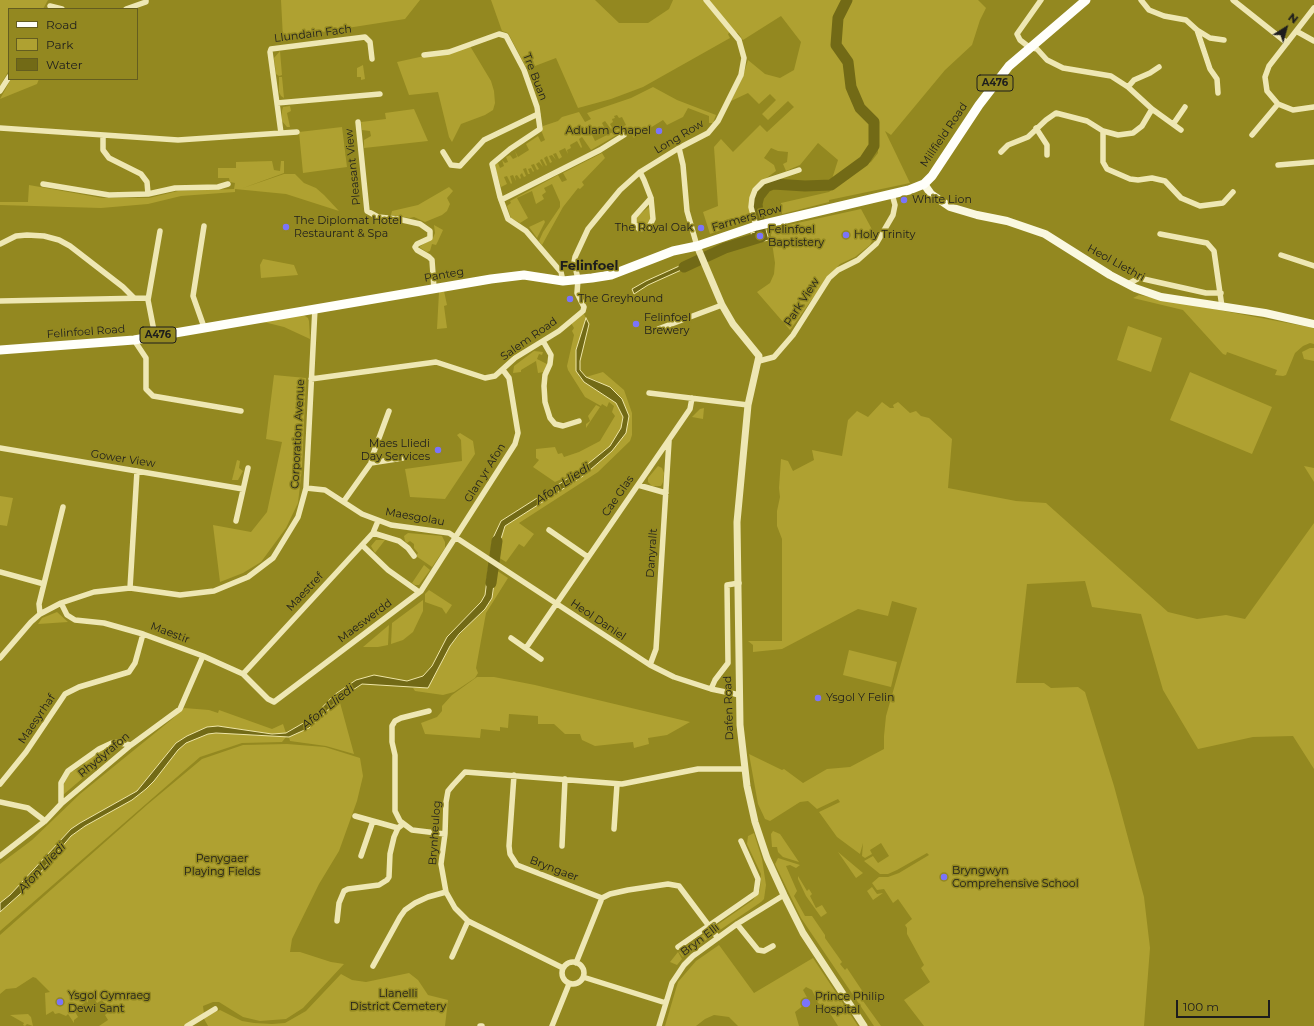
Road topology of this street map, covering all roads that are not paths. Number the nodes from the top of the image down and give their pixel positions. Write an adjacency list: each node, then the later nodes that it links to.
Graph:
1 (146, 0): 7 (street)
2 (706, 0): 40 (street, Long Row)
3 (1041, 0): 14 (street)
4 (1086, 0): 14 (main road, Millfield Road / A476)
5 (1141, 0): 9 (street)
6 (1233, 0): 13 (street)
7 (129, 8)
8 (1314, 8): 10 (street)
9 (1197, 30): 11 (street); 21 (street)
10 (1296, 31): 12 (street); 13 (street)
11 (1224, 40)
12 (1314, 41)
13 (1287, 43): 24 (street)
14 (1029, 47): 19 (street); 50 (main road, Millfield Road / A476)
15 (424, 55): 28 (street, Tre Buan)
16 (372, 59): 23 (street, Llundain Fach)
17 (1159, 67): 19 (street)
18 (8, 79): 20 (street)
19 (1128, 87): 27 (street)
20 (0, 91)
21 (1218, 93)
22 (380, 94): 23 (street)
23 (277, 103): 36 (street, Llundain Fach)
24 (1278, 104): 26 (street); 38 (street)
25 (1185, 107): 30 (street)
26 (1314, 107)
27 (1152, 109): 30 (street); 34 (street)
28 (538, 114): 41 (street); 55 (street, Tre Buan)
29 (358, 122): 67 (street, Pleasant View)
30 (1174, 123): 33 (street)
31 (0, 128): 39 (street)
32 (1036, 128): 34 (street); 42 (street); 43 (street)
33 (1182, 130)
34 (1103, 131): 51 (street)
35 (296, 132): 36 (street)
36 (281, 133): 39 (street)
37 (624, 135): 55 (street)
38 (1252, 135)
39 (103, 136): 52 (street)
40 (678, 148): 47 (street, Long Row); 61 (street)
41 (443, 152)
42 (1001, 152)
43 (1047, 155)
44 (1314, 162): 45 (street)
45 (1278, 165)
46 (799, 170): 57 (street)
47 (640, 172): 54 (street); 65 (street, Long Row)
48 (43, 184): 52 (street)
49 (228, 184): 52 (street)
50 (924, 184): 53 (main road, Farmers Row / A476); 66 (main road, Heol Llethri)
51 (1233, 192)
52 (148, 194)
53 (892, 194): 57 (main road, Farmers Row / A476); 82 (street, Park View)
54 (651, 198): 54 (street)
55 (501, 200): 64 (street)
56 (204, 226): 76 (street)
57 (756, 226): 61 (main road, Farmers Row / A476)
58 (160, 231): 70 (street)
59 (1160, 234): 68 (street)
60 (0, 244): 69 (street)
61 (698, 250): 65 (main road, Farmers Row / A476); 72 (street)
62 (1282, 255): 63 (street)
63 (1314, 266)
64 (563, 281): 65 (main road, Panteg / A476); 67 (main road, Panteg / A476)
65 (578, 282): 80 (street, Salem Road)
66 (1128, 284): 68 (street); 73 (main road, Heol Llethri)
67 (434, 289): 74 (main road, Panteg / A476)
68 (1221, 293): 73 (street)
69 (133, 297): 70 (street); 71 (street)
70 (148, 298): 78 (street)
71 (0, 299)
72 (722, 305): 77 (street); 82 (street)
73 (1222, 307): 75 (main road, Heol Llethri)
74 (315, 308): 76 (main road, Felinfoel Road / A476); 84 (street, Corporation Avenue)
75 (1314, 324)
76 (204, 327): 78 (main road, Felinfoel Road / A476)
77 (658, 329)
78 (155, 336): 79 (main road, Felinfoel Road / A476)
79 (134, 340): 81 (main road, Felinfoel Road / A476); 88 (street)
80 (544, 341): 83 (street, Salem Road); 90 (street)
81 (0, 350)
82 (759, 361): 87 (street, Dafen Road)
83 (503, 370): 84 (street, Salem Road); 107 (street, Glan yr Afon)
84 (311, 379): 98 (street, Corporation Avenue)
85 (649, 393): 86 (street)
86 (692, 398): 87 (street); 91 (street, Cae Glas)
87 (748, 405): 112 (street, Dafen Road)
88 (241, 411)
89 (389, 411): 94 (street)
90 (579, 421)
91 (669, 440): 97 (street, Cae Glas); 100 (street, Danyrallt)
92 (0, 448): 96 (street, Gower View)
93 (403, 458): 94 (street)
94 (371, 463): 101 (street)
95 (248, 468): 99 (street)
96 (137, 471): 99 (street, Gower View); 114 (street)
97 (638, 485): 100 (street); 110 (street, Cae Glas)
98 (306, 488): 101 (street, Maesgolau); 114 (street, Corporation Avenue)
99 (243, 489): 103 (street)
100 (666, 493): 125 (street, Danyrallt)
101 (344, 501): 104 (street, Maesgolau)
102 (63, 507): 113 (street)
103 (236, 521)
104 (378, 521): 106 (street, Maestref); 107 (street, Maesgolau)
105 (549, 530): 110 (street)
106 (373, 533): 108 (street, Maestref); 109 (street)
107 (456, 537): 115 (street, Maeswerdd); 117 (street, Heol Daniel)
108 (362, 545): 115 (street); 126 (street, Maestref)
109 (414, 556)
110 (588, 557): 117 (street, Cae Glas)
111 (0, 572): 113 (street)
112 (739, 582): 127 (street); 128 (street, Dafen Road)
113 (44, 584): 118 (street)
114 (130, 588): 116 (street, Corporation Avenue)
115 (419, 592): 129 (street, Maeswerdd)
116 (61, 603): 118 (street, Corporation Avenue); 119 (street, Maestir)
117 (556, 604): 121 (street, Cae Glas); 125 (street, Heol Daniel)
118 (40, 614): 123 (street, Corporation Avenue)
119 (144, 634): 122 (street, Maestir); 135 (street, Maesyrhaf)
120 (511, 638): 121 (street)
121 (526, 648): 124 (street)
122 (203, 656): 126 (street, Maestir); 131 (street, Rhydyrafon)
123 (0, 658)
124 (541, 659)
125 (650, 665): 127 (street, Heol Daniel)
126 (243, 674): 129 (street, Maestir)
127 (711, 689): 128 (street, Heol Daniel)
128 (740, 695): 132 (street, Dafen Road)
129 (268, 699)
130 (429, 712): 142 (street)
131 (131, 745): 138 (street, Rhydyrafon); 138 (street)
132 (745, 769): 136 (street, Brynheulog); 150 (street, Dafen Road)
133 (514, 775): 134 (street, Brynheulog); 144 (street, Brynheulog); 151 (street, Bryngaer)
134 (565, 779): 136 (street, Brynheulog); 146 (street)
135 (0, 784)
136 (617, 784): 143 (street)
137 (0, 802): 140 (street)
138 (61, 804): 140 (street, Rhydyrafon)
139 (355, 816): 141 (street)
140 (45, 821): 147 (street, Rhydyrafon)
141 (373, 821): 142 (street); 148 (street)
142 (400, 826): 144 (street); 152 (street)
143 (614, 829)
144 (445, 834): 149 (street, Brynheulog)
145 (741, 841): 155 (street)
146 (562, 846)
147 (0, 856)
148 (361, 856)
149 (446, 892): 153 (street, Brynheulog); 161 (street)
150 (784, 895): 154 (street, Bryn Elli); 170 (street, Dafen Road)
151 (602, 898): 155 (street); 160 (street)
152 (337, 921)
153 (468, 921): 159 (street); 162 (street, Brynheulog)
154 (737, 924): 156 (street, Bryn Elli); 157 (street)
155 (709, 926): 156 (street); 158 (street)
156 (718, 938): 165 (street, Bryn Elli)
157 (773, 946)
158 (678, 947)
159 (452, 958)
160 (576, 963): 162 (street); 163 (street)
161 (373, 966)
162 (563, 968): 164 (street)
163 (583, 977): 164 (street); 165 (street)
164 (569, 984): 168 (street)
165 (666, 1002): 169 (street, Bryn Elli)
166 (215, 1009): 167 (street)
167 (187, 1026)
168 (553, 1026)
169 (660, 1026)
170 (864, 1026)

